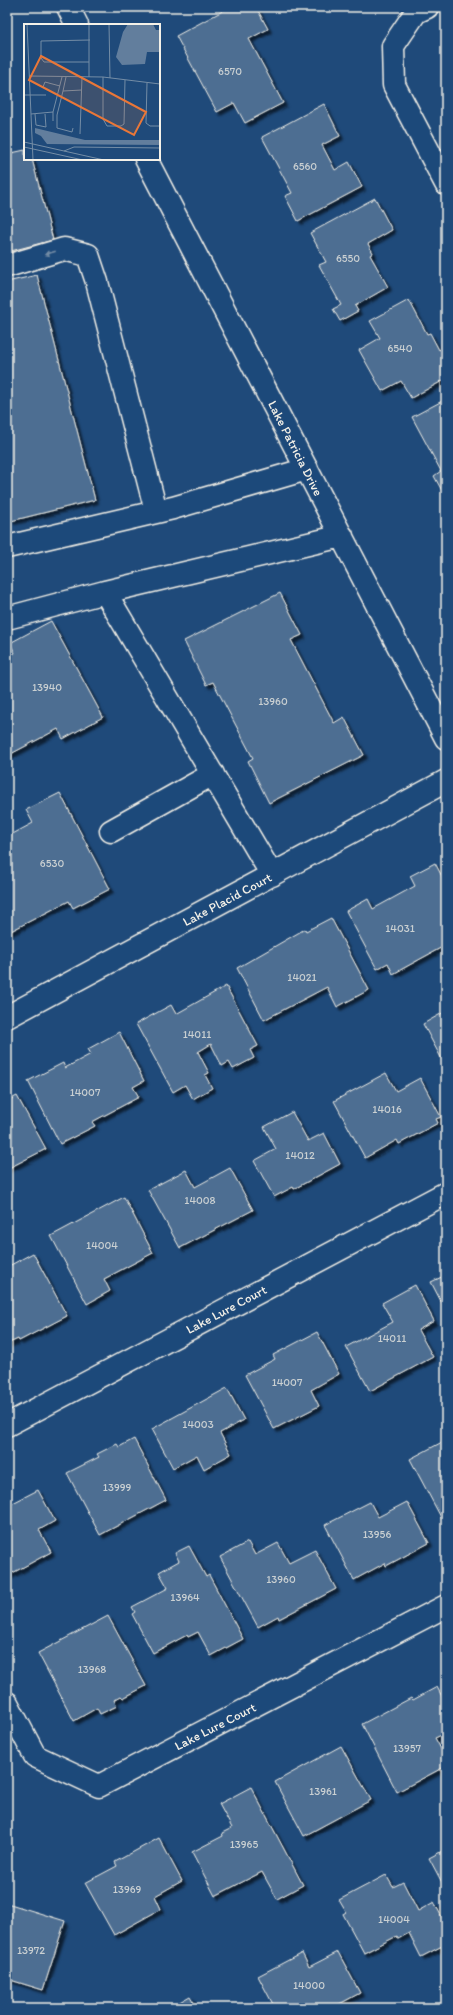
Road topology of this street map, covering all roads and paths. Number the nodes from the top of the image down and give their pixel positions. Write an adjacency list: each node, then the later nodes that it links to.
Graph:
1 (68, 7): 3 (street)
2 (427, 7): 5 (street)
3 (76, 24)
4 (147, 160): 7 (street, Lake Patricia Drive)
5 (446, 184)
6 (7, 266): 8 (street, one-way to 6)
7 (307, 469): 8 (street); 9 (street, Lake Patricia Drive)
8 (156, 512): 10 (street)
9 (342, 536): 11 (street); 13 (street, Lake Patricia Drive)
10 (7, 547)
11 (105, 592): 12 (street); 14 (street)
12 (7, 618)
13 (446, 738)
14 (213, 774): 16 (street); 17 (street)
15 (446, 782): 17 (street, Lake Placid Court)
16 (112, 831)
17 (272, 875): 18 (street, Lake Placid Court)
18 (7, 1017)
19 (446, 1193): 20 (street, Lake Lure Court)
20 (7, 1425)
21 (446, 1606): 22 (street, Lake Lure Court)
22 (7, 1703)

